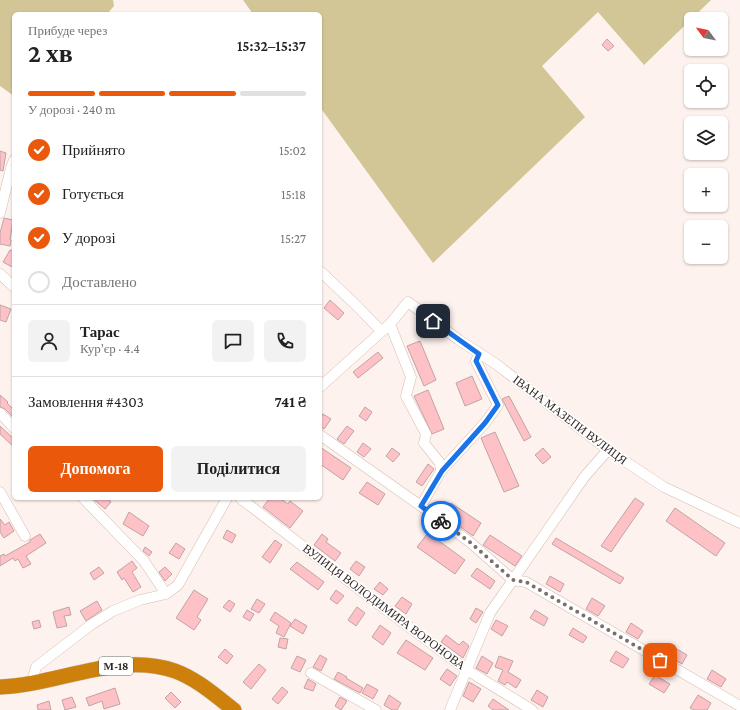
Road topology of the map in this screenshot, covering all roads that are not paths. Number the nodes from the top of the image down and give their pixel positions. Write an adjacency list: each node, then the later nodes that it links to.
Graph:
1 (12, 164): 2 (street)
2 (0, 213)
3 (322, 273): 7 (street)
4 (0, 275): 5 (street)
5 (12, 285)
6 (390, 324): 7 (street); 8 (street, ІВАНА МАЗЕПИ ВУЛИЦЯ); 14 (street)
7 (381, 331): 9 (street)
8 (479, 354): 13 (street, ІВАНА МАЗЕПИ ВУЛИЦЯ); 14 (street)
9 (322, 385)
10 (0, 413): 11 (street)
11 (12, 426)
12 (322, 437): 19 (street)
13 (608, 450): 20 (street, ІВАНА МАЗЕПИ ВУЛИЦЯ); 22 (street)
14 (442, 471): 19 (street)
15 (0, 492): 21 (street)
16 (85, 500): 23 (street)
17 (226, 500): 23 (street)
18 (243, 500): 24 (street, ВУЛИЦЯ ВОЛОДИМИРА ВОРОНОВА)
19 (421, 506): 22 (street)
20 (740, 523)
21 (25, 536)
22 (513, 580): 24 (street); 29 (street)
23 (166, 594): 26 (street)
24 (467, 670): 31 (street); 32 (street, ВУЛИЦЯ ВОЛОДИМИРА ВОРОНОВА)
25 (311, 673): 30 (street)
26 (35, 683): 27 (highway, М-18); 28 (highway, М-18)
27 (0, 687)
28 (229, 706)
29 (740, 706)
30 (376, 710)
31 (450, 710)
32 (532, 710)

